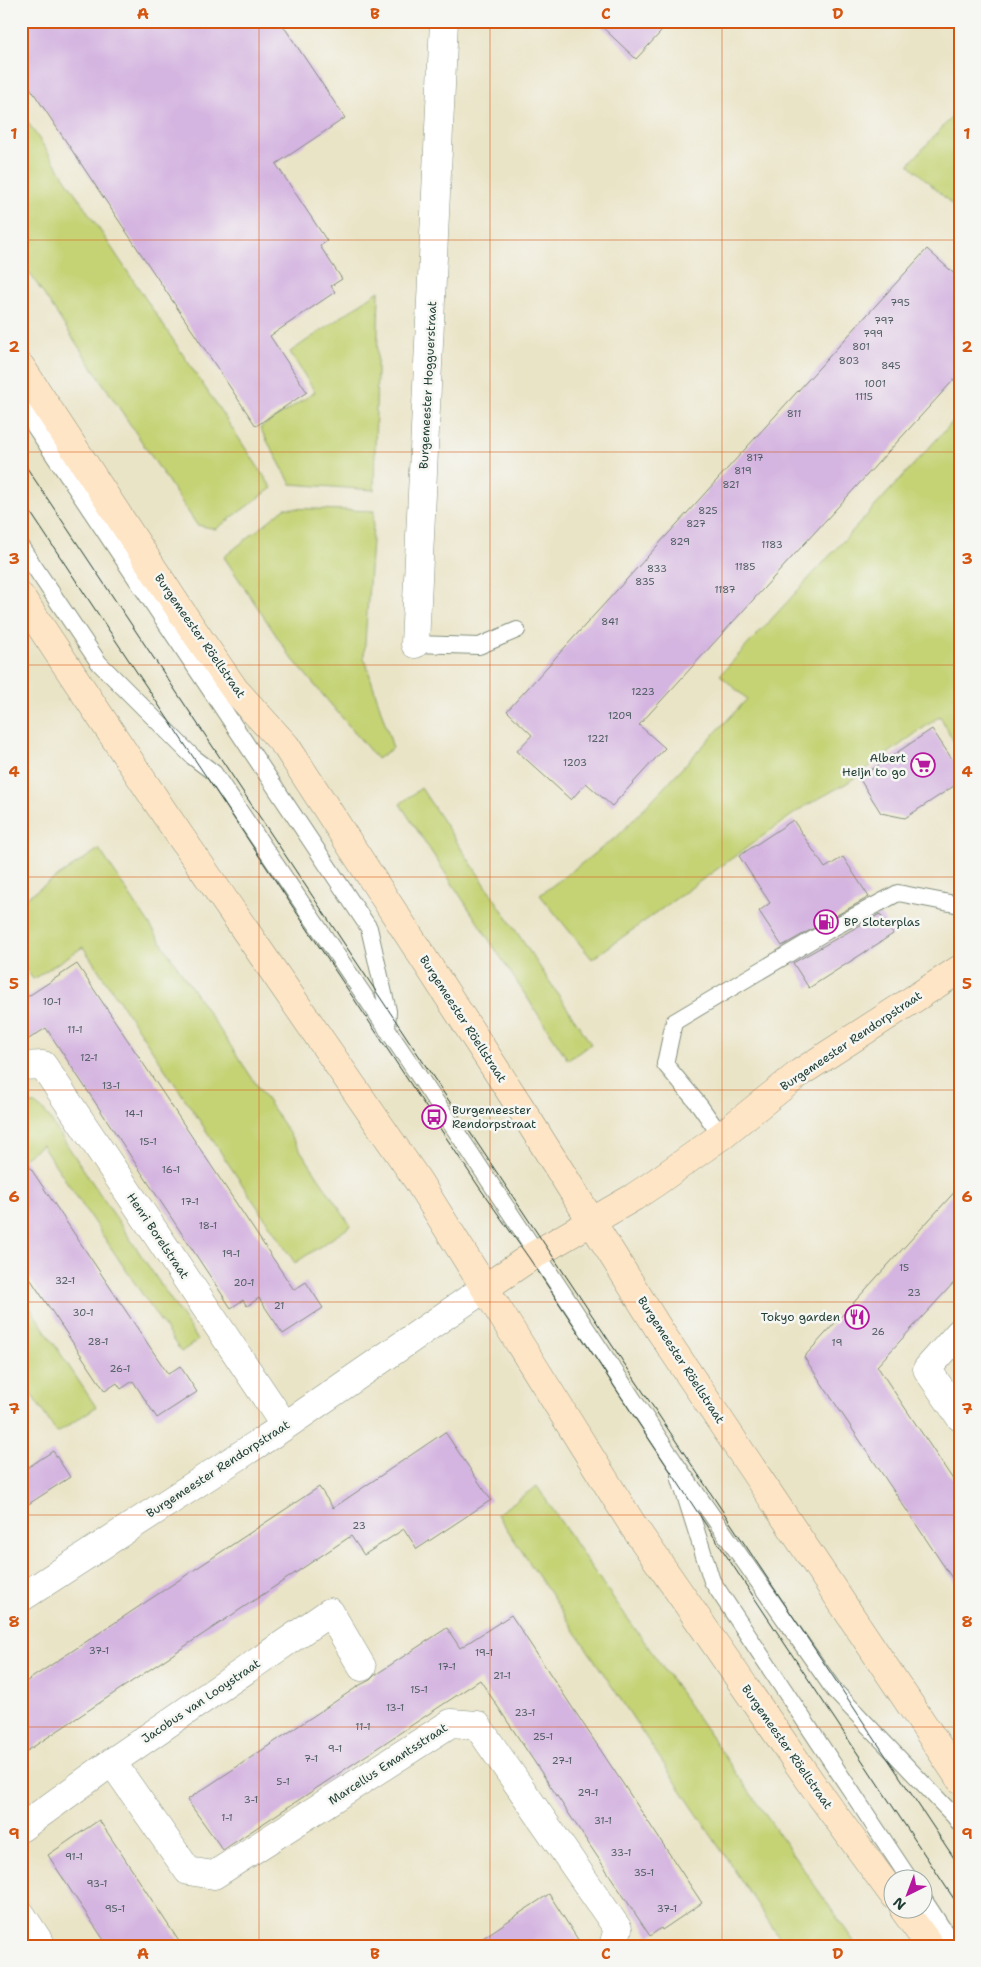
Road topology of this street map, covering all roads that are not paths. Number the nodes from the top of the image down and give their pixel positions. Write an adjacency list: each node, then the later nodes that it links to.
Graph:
1 (444, 21): 7 (street, Burgemeester Hogguerstraat)
2 (21, 367): 13 (main road, Burgemeester Röellstraat)
3 (21, 406): 10 (lane, Burgemeester Röellstraat)
4 (21, 547): 10 (lane)
5 (21, 597): 15 (main road, Burgemeester Röellstraat)
6 (517, 630): 7 (lane, Burgemeester Hogguerstraat)
7 (416, 644)
8 (960, 905): 12 (lane)
9 (960, 969): 12 (main road, Burgemeester Rendorpstraat)
10 (387, 1030): 14 (lane)
11 (21, 1066): 18 (street, Henri Borelstraat)
12 (721, 1136): 13 (main road, Burgemeester Rendorpstraat)
13 (591, 1220): 14 (main road, Burgemeester Rendorpstraat); 23 (main road, Burgemeester Röellstraat)
14 (537, 1253): 15 (main road, Burgemeester Rendorpstraat); 19 (lane)
15 (485, 1288): 18 (street, Burgemeester Rendorpstraat); 27 (main road, Burgemeester Röellstraat)
16 (960, 1332): 17 (street)
17 (960, 1417)
18 (285, 1426): 20 (street, Burgemeester Rendorpstraat)
19 (676, 1464): 24 (lane); 26 (lane)
20 (21, 1598)
21 (362, 1667): 22 (street, Jacobus van Looystraat)
22 (112, 1762): 25 (street, Jacobus van Looystraat); 32 (street, Marcellus Emantsstraat)
23 (960, 1779)
24 (960, 1824)
25 (21, 1828)
26 (903, 1870)
27 (884, 1882)
28 (21, 1914): 31 (street)
29 (934, 1915): 34 (lane)
30 (911, 1920): 33 (main road)
31 (42, 1946)
32 (613, 1946)
33 (930, 1946)
34 (954, 1946)

